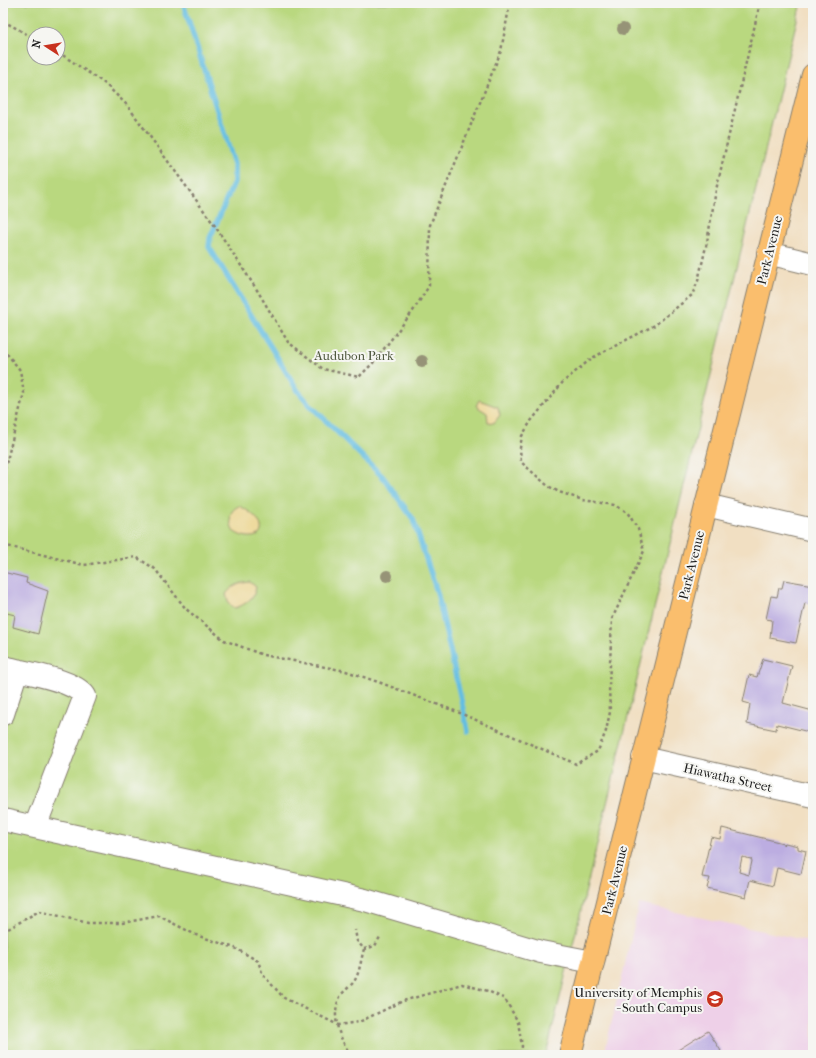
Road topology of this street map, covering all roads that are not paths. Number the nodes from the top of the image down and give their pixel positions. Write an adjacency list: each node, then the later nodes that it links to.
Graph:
1 (813, 75): 2 (main road, Park Avenue)
2 (768, 254): 3 (street); 4 (main road, Park Avenue)
3 (813, 264)
4 (706, 505): 5 (street); 8 (main road, Park Avenue)
5 (813, 530)
6 (10, 669): 7 (street); 11 (street)
7 (3, 714)
8 (643, 758): 9 (street, Hiawatha Street); 12 (main road, Park Avenue)
9 (813, 796)
10 (3, 820): 11 (street)
11 (35, 827): 12 (street)
12 (593, 962): 13 (main road, Park Avenue)
13 (570, 1055)

